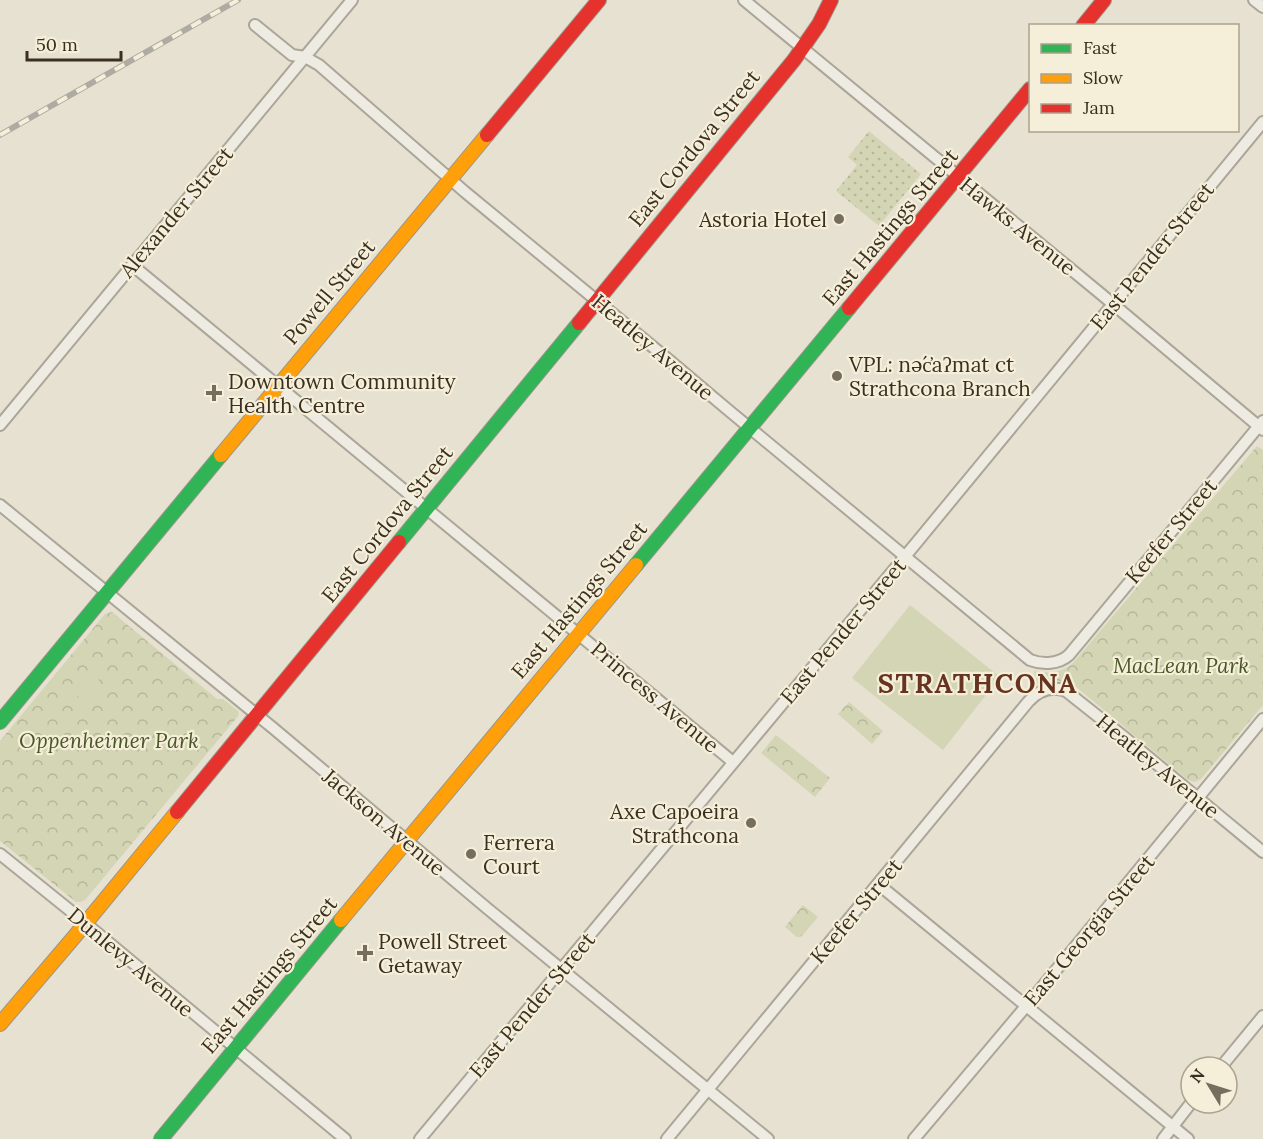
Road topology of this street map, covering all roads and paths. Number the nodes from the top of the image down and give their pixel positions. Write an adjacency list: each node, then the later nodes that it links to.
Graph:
1 (352, 0): 11 (street, Alexander Street)
2 (599, 0): 15 (main road, Powell Street)
3 (744, 0): 10 (street, Hawks Avenue)
4 (831, 0): 10 (main road, East Cordova Street)
5 (1104, 0): 8 (main road)
6 (1254, 0): 7 (street)
7 (1263, 7)
8 (1085, 24)
9 (255, 25): 11 (street, Heatley Avenue)
10 (803, 48): 14 (street, Hawks Avenue); 17 (main road, East Cordova Street)
11 (305, 57): 15 (street, Heatley Avenue); 16 (street, Alexander Street)
12 (1029, 90): 14 (main road, East Hastings Street)
13 (1263, 122): 18 (street, East Pender Street)
14 (958, 176): 18 (street, Hawks Avenue); 22 (main road, East Hastings Street)
15 (450, 179): 17 (street, Heatley Avenue); 19 (main road, Powell Street)
16 (132, 265): 19 (street, Princess Avenue); 20 (street, Alexander Street)
17 (597, 300): 22 (street, Heatley Avenue); 24 (main road, East Cordova Street)
18 (1113, 303): 21 (street, Hawks Avenue); 25 (street, East Pender Street)
19 (279, 386): 24 (street, Princess Avenue); 26 (main road, Powell Street)
20 (0, 424)
21 (1261, 426): 28 (street, Keefer Street)
22 (750, 428): 25 (street, Heatley Avenue); 27 (main road, East Hastings Street)
23 (0, 505): 26 (street, Jackson Avenue)
24 (426, 509): 27 (street, Princess Avenue); 30 (main road, East Cordova Street)
25 (905, 556): 28 (street, Heatley Avenue); 33 (street, East Pender Street)
26 (107, 593): 30 (street, Jackson Avenue); 32 (main road, Powell Street)
27 (578, 634): 33 (street, Princess Avenue); 35 (main road, East Hastings Street)
28 (1053, 663)
29 (1049, 689): 34 (street, Heatley Avenue); 38 (street, Keefer Street)
30 (257, 715): 35 (street, Jackson Avenue); 39 (main road, East Cordova Street)
31 (1263, 719): 34 (street, East Georgia Street)
32 (0, 722)
33 (733, 762): 40 (street, East Pender Street)
34 (1198, 798): 36 (street, Heatley Avenue); 41 (street, East Georgia Street)
35 (407, 841): 40 (street, Jackson Avenue); 44 (main road, East Hastings Street)
36 (1263, 852)
37 (0, 854): 39 (street, Dunlevy Avenue)
38 (878, 884): 41 (street); 46 (street, Keefer Street)
39 (85, 923): 43 (main road, East Cordova Street); 44 (street, Dunlevy Avenue)
40 (561, 969): 46 (street, Jackson Avenue); 51 (street, East Pender Street)
41 (1026, 1006): 48 (street); 54 (street, East Georgia Street)
42 (1263, 1016): 45 (street)
43 (0, 1024)
44 (235, 1048): 49 (main road, East Hastings Street); 50 (street, Dunlevy Avenue)
45 (1231, 1055)
46 (708, 1090): 52 (street, Keefer Street); 53 (street, Jackson Avenue)
47 (1182, 1115): 48 (street)
48 (1172, 1127): 55 (street); 56 (street)
49 (161, 1139)
50 (345, 1139)
51 (420, 1139)
52 (667, 1139)
53 (768, 1139)
54 (914, 1139)
55 (1163, 1139)
56 (1188, 1139)

